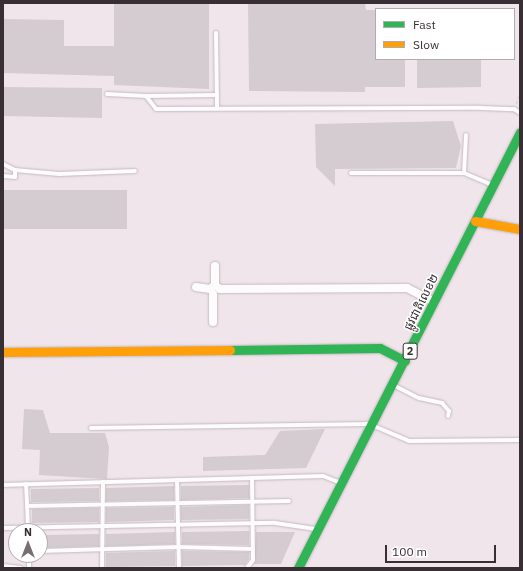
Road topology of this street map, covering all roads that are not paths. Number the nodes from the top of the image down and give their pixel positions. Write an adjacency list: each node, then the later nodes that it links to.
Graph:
1 (216, 33): 3 (lane)
2 (107, 94): 4 (lane)
3 (217, 95): 4 (lane); 5 (lane)
4 (146, 96): 5 (lane)
5 (217, 108): 6 (lane)
6 (520, 113)
7 (520, 132): 15 (main road, ផ្លូវជាតិលេខ២ / 2)
8 (466, 135): 13 (lane)
9 (3, 164): 10 (lane)
10 (15, 170): 11 (lane); 14 (lane)
11 (135, 171)
12 (351, 173): 13 (lane)
13 (464, 173): 15 (lane)
14 (3, 176)
15 (493, 185): 16 (main road, ផ្លូវជាតិលេខ២ / 2)
16 (475, 221): 17 (main road); 21 (main road, ផ្លូវជាតិលេខ២ / 2)
17 (520, 229)
18 (215, 266): 20 (street)
19 (196, 287): 20 (street)
20 (215, 289): 21 (street); 22 (street)
21 (434, 302): 24 (main road, ផ្លូវជាតិលេខ២ / 2)
22 (213, 322)
23 (3, 352): 24 (main road)
24 (405, 361): 25 (main road, ផ្លូវជាតិលេខ២ / 2)
25 (393, 384): 26 (lane); 27 (main road, ផ្លូវជាតិលេខ២ / 2)
26 (448, 416)
27 (371, 424): 28 (lane); 29 (lane); 33 (main road, ផ្លូវជាតិលេខ២ / 2)
28 (91, 428)
29 (520, 440)
30 (252, 478): 31 (lane); 33 (lane); 37 (lane)
31 (177, 480): 32 (lane); 38 (lane)
32 (103, 482): 34 (lane); 39 (lane)
33 (342, 483): 46 (main road, ផ្លូវជាតិលេខ២ / 2)
34 (26, 484): 35 (lane); 40 (lane)
35 (3, 485)
36 (290, 500): 37 (lane)
37 (252, 501): 38 (lane); 42 (lane)
38 (178, 502): 39 (lane); 43 (lane)
39 (103, 504): 40 (lane); 44 (lane)
40 (28, 506): 41 (lane)
41 (28, 523)
42 (252, 523): 43 (lane); 46 (lane); 49 (lane)
43 (179, 524): 44 (lane); 47 (lane)
44 (103, 526): 45 (lane); 48 (lane)
45 (48, 528)
46 (318, 529): 56 (main road, ផ្លូវជាតិលេខ២ / 2)
47 (179, 548): 48 (lane); 49 (lane); 54 (lane)
48 (103, 549): 50 (lane); 53 (lane)
49 (253, 549): 55 (lane)
50 (48, 551)
51 (3, 566): 52 (lane)
52 (21, 568)
53 (102, 568)
54 (179, 568)
55 (247, 568)
56 (298, 568)

